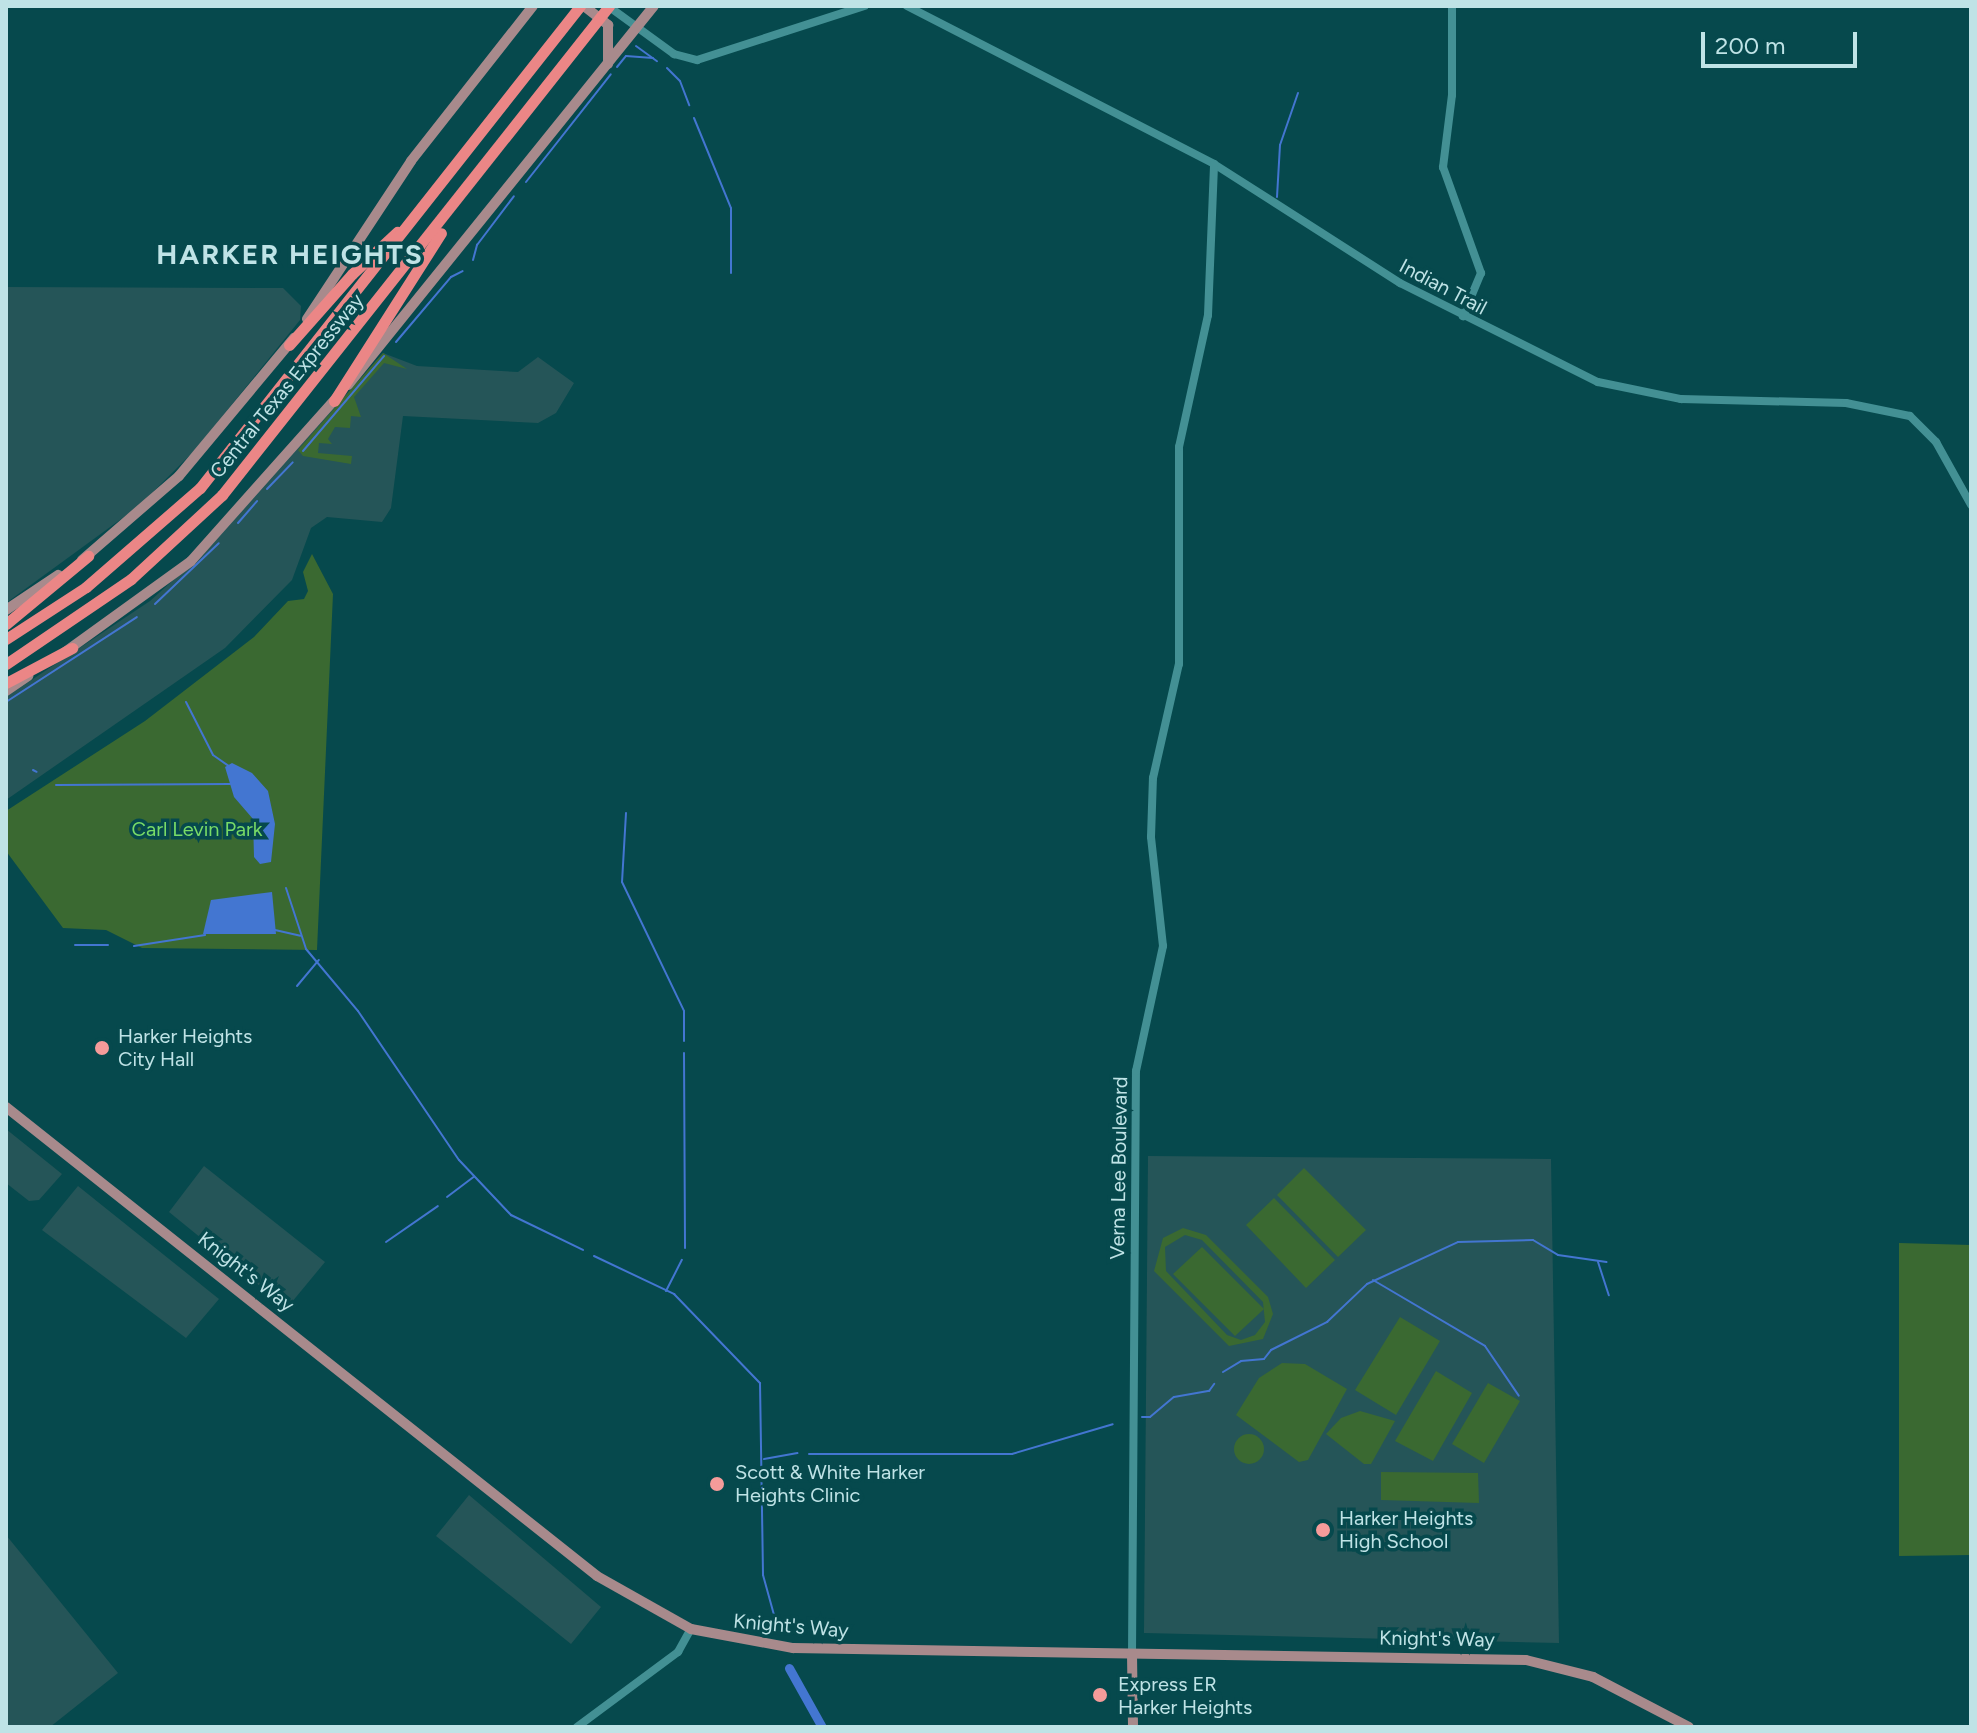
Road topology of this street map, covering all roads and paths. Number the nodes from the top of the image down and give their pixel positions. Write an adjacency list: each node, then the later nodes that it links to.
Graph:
1 (533, 6): 14 (main road)
2 (582, 6): 9 (main road); 11 (highway, Central Texas Expressway)
3 (609, 6): 8 (street); 12 (highway, Central Texas Expressway)
4 (654, 6): 8 (main road)
5 (864, 6): 8 (street)
6 (907, 6): 10 (street, Indian Trail)
7 (1452, 6): 13 (street)
8 (637, 29): 9 (main road)
9 (607, 66): 15 (main road)
10 (1214, 164): 13 (street, Indian Trail); 27 (street, Verna Lee Boulevard)
11 (421, 210): 14 (highway); 20 (highway, Central Texas Expressway)
12 (449, 212): 15 (highway); 22 (highway, Central Texas Expressway)
13 (1463, 316): 16 (street, Indian Trail)
14 (289, 345): 17 (main road)
15 (334, 401): 21 (main road)
16 (1971, 505)
17 (88, 556): 18 (main road); 19 (highway)
18 (6, 610)
19 (6, 624)
20 (6, 639)
21 (72, 648): 23 (highway); 24 (main road)
22 (6, 664)
23 (6, 683)
24 (6, 691)
25 (6, 1107): 26 (main road, Knight's Way)
26 (691, 1629): 27 (main road, Knight's Way); 28 (street)
27 (1132, 1654): 29 (main road); 30 (main road, Knight's Way)
28 (577, 1727)
29 (1133, 1727)
30 (1689, 1727)

